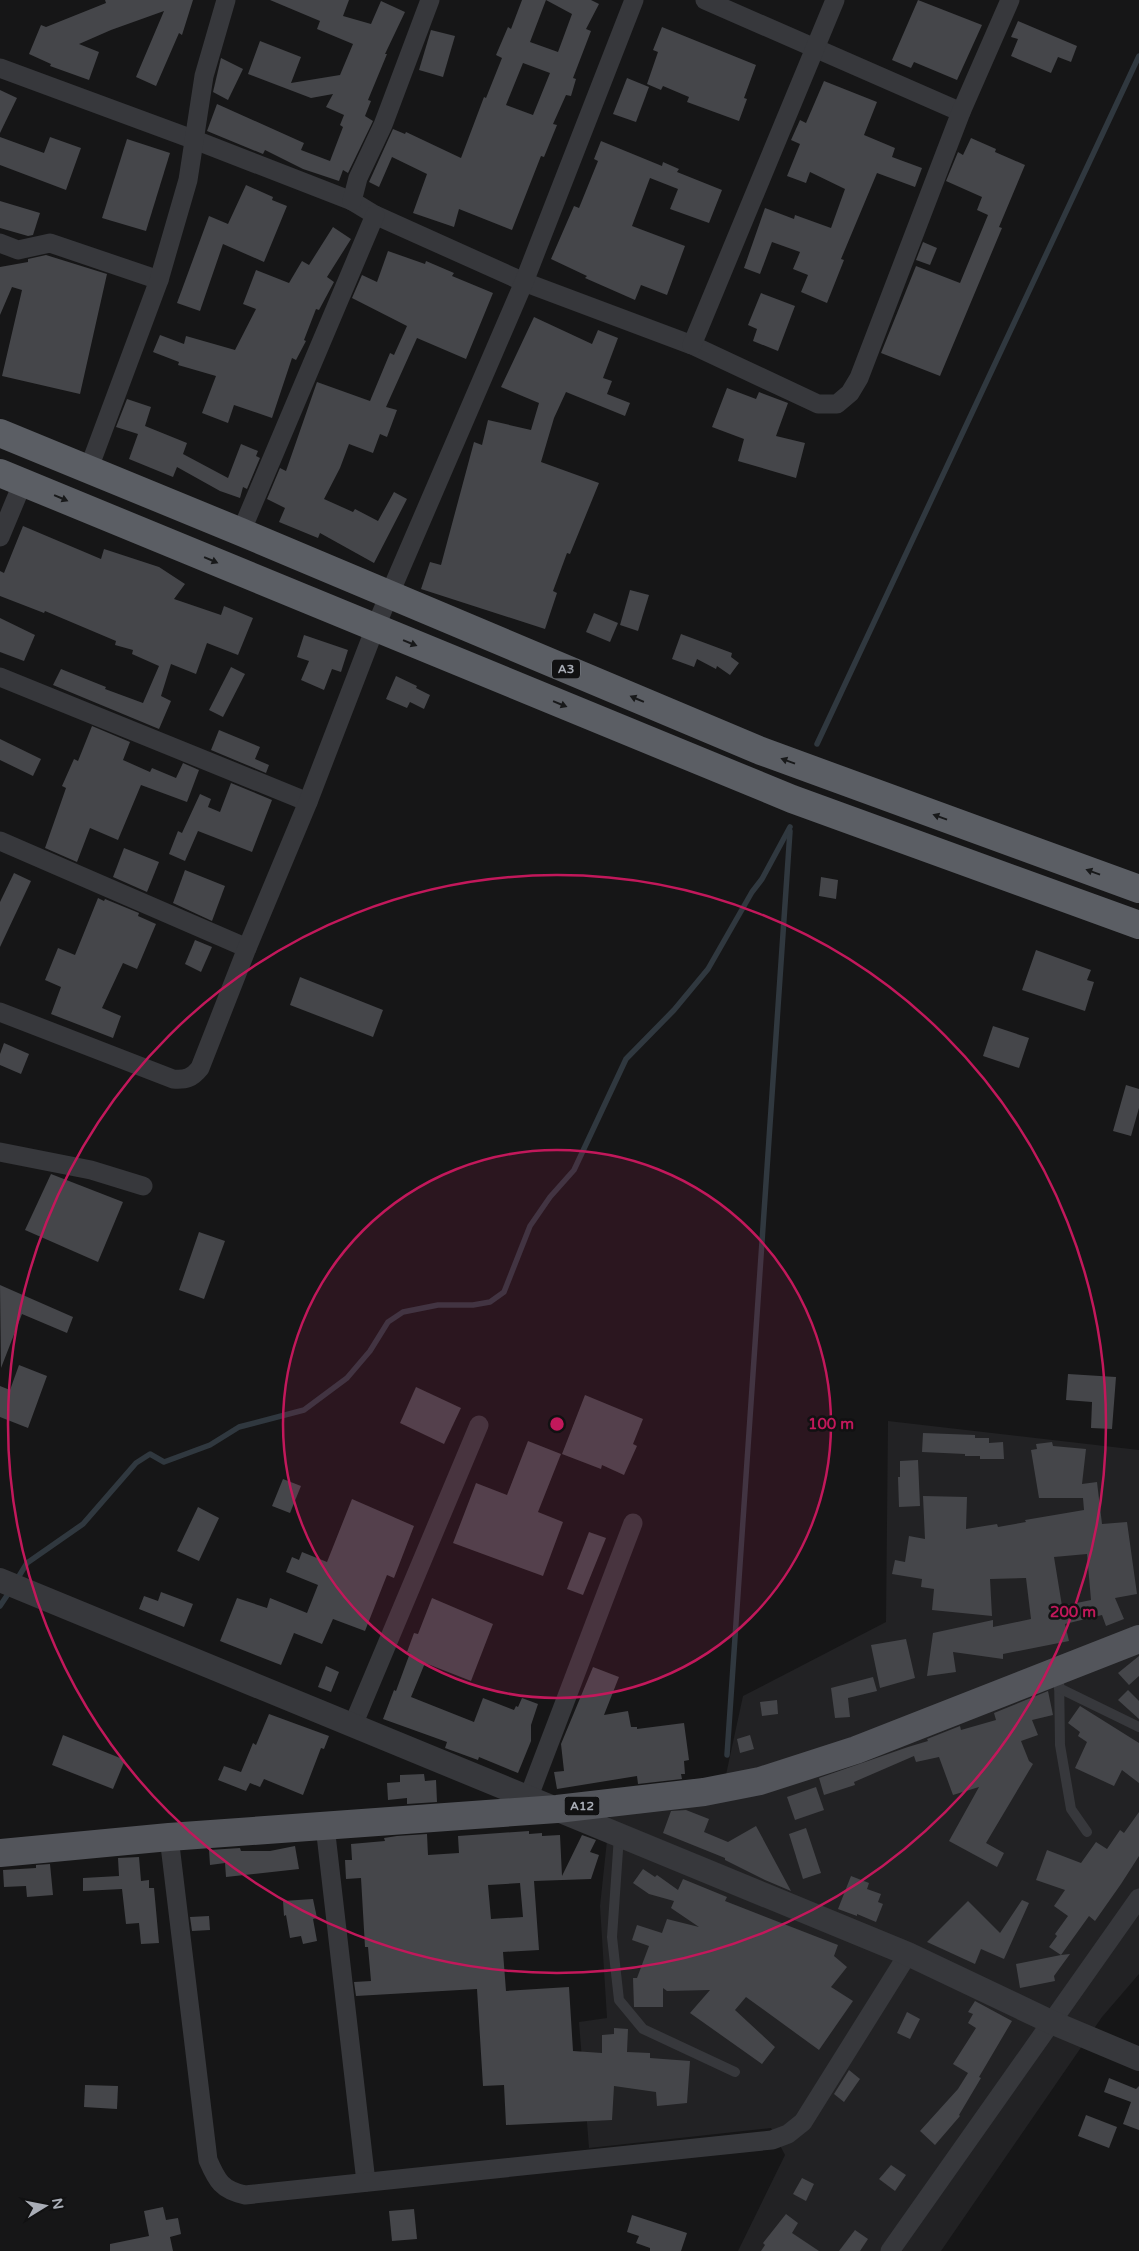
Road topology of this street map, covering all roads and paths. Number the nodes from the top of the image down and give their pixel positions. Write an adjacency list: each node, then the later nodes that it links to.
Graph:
1 (226, 0): 10 (street)
2 (430, 0): 11 (street)
3 (634, 0): 15 (street)
4 (705, 0): 7 (street)
5 (835, 0): 7 (street)
6 (1010, 0): 9 (street)
7 (816, 48): 9 (street); 16 (street)
8 (0, 68): 10 (street)
9 (961, 112): 16 (street)
10 (195, 140): 11 (street); 14 (street)
11 (352, 201): 12 (street)
12 (375, 216): 15 (street); 20 (street)
13 (0, 243): 14 (street)
14 (159, 280): 18 (street)
15 (524, 282): 16 (street); 22 (street)
16 (692, 345)
17 (0, 433): 18 (highway, A3)
18 (89, 468): 20 (highway, A3)
19 (11, 477): 21 (street); 23 (highway, one-way to 23)
20 (241, 532): 22 (highway, A3)
21 (0, 537)
22 (390, 595): 23 (street); 27 (highway, A3, one-way to 22)
23 (375, 628): 25 (street); 28 (highway, one-way to 28)
24 (0, 677): 25 (street)
25 (308, 802): 29 (street)
26 (0, 841): 29 (street)
27 (1139, 889)
28 (1139, 925)
29 (247, 948): 30 (street)
30 (0, 1012)
31 (0, 1152): 32 (street)
32 (143, 1186)
33 (479, 1425): 38 (street)
34 (633, 1523): 40 (street)
35 (0, 1580): 38 (street)
36 (1139, 1639): 37 (main road, A12)
37 (1059, 1679): 39 (lane); 41 (main road, A12); 43 (lane)
38 (353, 1725): 40 (street)
39 (1139, 1727)
40 (529, 1796): 41 (street)
41 (557, 1809): 42 (main road, A12); 44 (street)
42 (325, 1826): 45 (main road, A12); 52 (street)
43 (1087, 1832)
44 (619, 1835): 48 (street); 51 (lane)
45 (170, 1837): 46 (main road, A12); 52 (street)
46 (0, 1853)
47 (1139, 1898): 49 (street)
48 (908, 1954): 49 (street); 52 (street)
49 (1051, 2022): 50 (street); 53 (street)
50 (1139, 2059)
51 (735, 2072)
52 (366, 2182)
53 (890, 2251)

